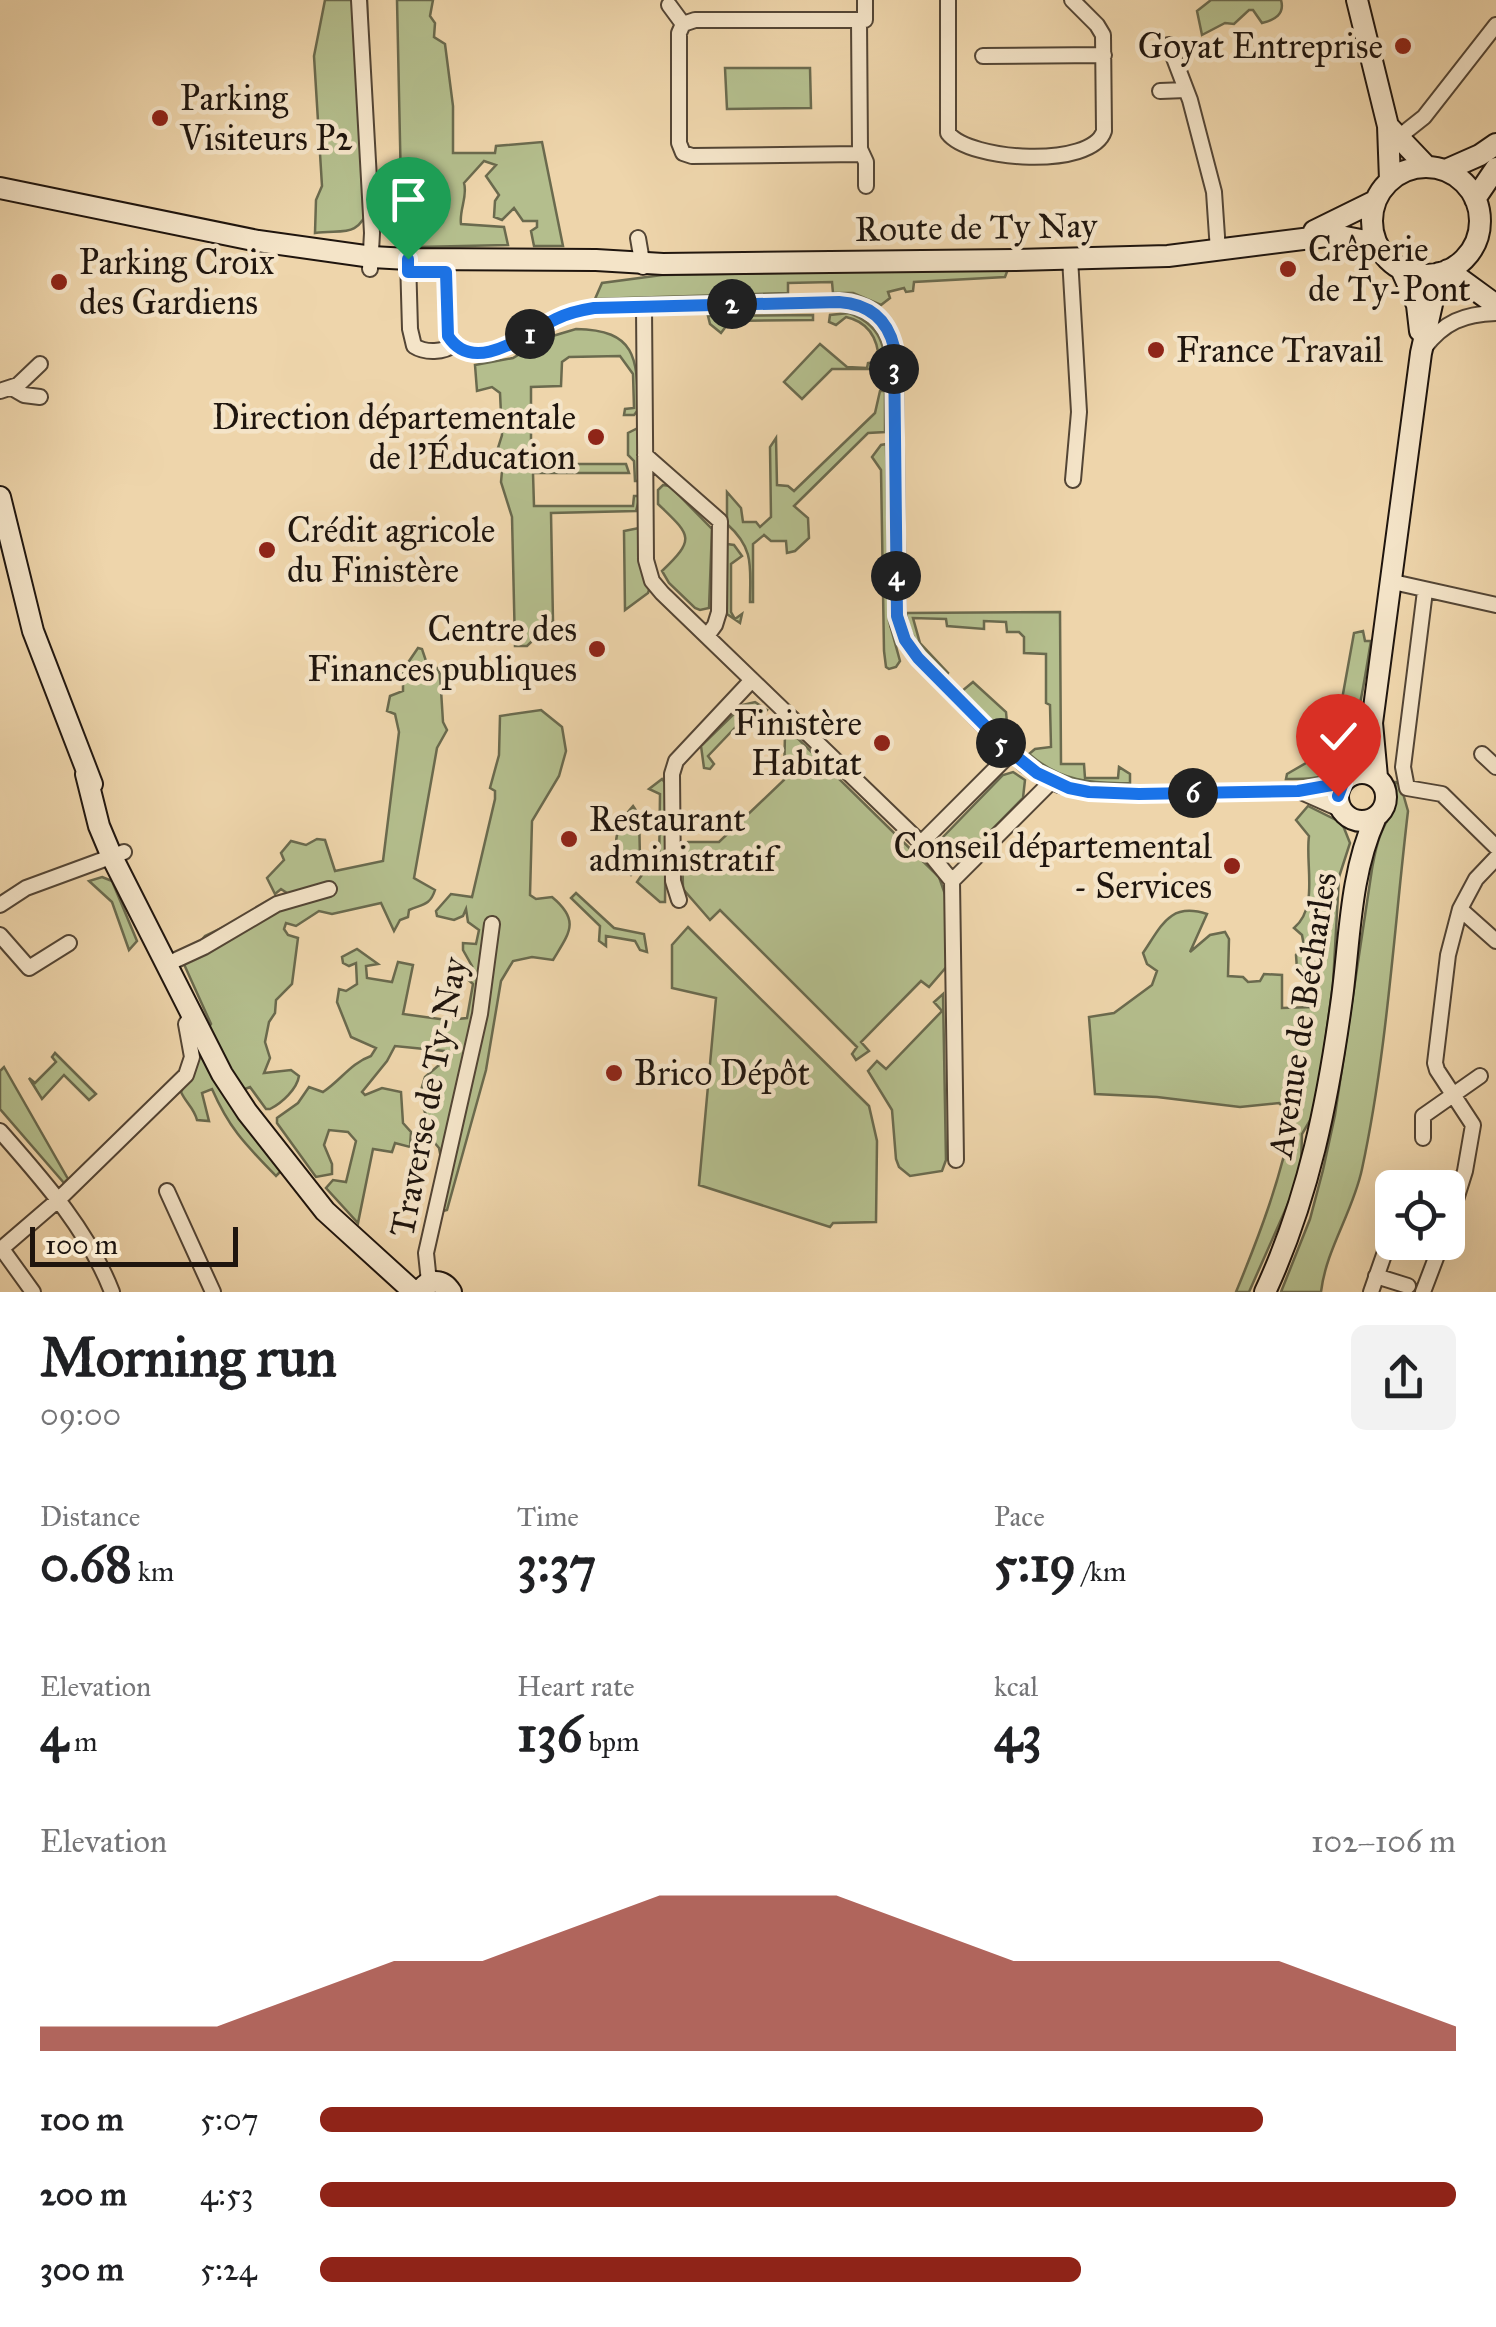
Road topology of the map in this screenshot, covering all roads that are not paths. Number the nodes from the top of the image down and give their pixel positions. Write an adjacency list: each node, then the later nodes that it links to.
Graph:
1 (359, 0): 33 (street)
2 (766, 0): 8 (street)
3 (865, 0): 9 (street)
4 (948, 0): 13 (street)
5 (1072, 0): 13 (street)
6 (1357, 0): 17 (main road)
7 (669, 5): 10 (street)
8 (766, 20): 9 (street); 10 (street)
9 (859, 20): 19 (street)
10 (684, 24): 19 (street)
11 (1496, 25): 17 (street)
12 (1169, 45): 15 (street)
13 (1104, 55): 14 (street)
14 (983, 56)
15 (1186, 90): 16 (street); 30 (street)
16 (1160, 91)
17 (1392, 136): 20 (main road); 22 (main road)
18 (1496, 144): 20 (main road)
19 (860, 154): 23 (street)
20 (1436, 168): 22 (main road); 25 (main road)
21 (1496, 168): 25 (main road)
22 (1390, 180): 26 (main road)
23 (866, 186)
24 (0, 188): 33 (main road, Route de Ty Nay)
25 (1475, 198): 31 (main road)
26 (1375, 201): 28 (main road, Route de Ty Nay); 29 (main road)
27 (638, 238): 34 (street)
28 (1288, 240): 29 (main road, Route de Ty Nay); 30 (main road, Route de Ty Nay)
29 (1376, 243): 37 (main road)
30 (1218, 251): 32 (main road, Route de Ty Nay)
31 (1467, 256): 38 (main road); 39 (main road)
32 (1070, 258): 34 (main road, Route de Ty Nay); 48 (street)
33 (371, 263): 35 (main road, Route de Ty Nay)
34 (650, 264): 36 (main road, Route de Ty Nay)
35 (408, 266): 36 (main road, Route de Ty Nay); 42 (street)
36 (446, 266): 42 (street)
37 (1401, 269): 38 (main road); 43 (main road)
38 (1444, 272): 39 (main road); 43 (main road)
39 (1490, 300)
40 (644, 307): 42 (street); 47 (street); 56 (street)
41 (1496, 313): 43 (street)
42 (454, 344)
43 (1421, 352): 50 (main road)
44 (40, 364): 45 (street)
45 (6, 390): 46 (street)
46 (40, 398)
47 (645, 455): 53 (street); 53 (street)
48 (1074, 480)
49 (0, 497): 68 (main road)
50 (1393, 582): 51 (street); 55 (main road)
51 (1425, 592): 52 (street); 58 (street)
52 (1496, 605)
53 (707, 636): 54 (street)
54 (751, 681): 66 (street); 73 (street)
55 (1372, 723): 60 (main road); 61 (main road)
56 (1012, 753): 62 (street); 66 (street)
57 (1482, 754): 59 (street)
58 (1402, 767): 61 (street); 67 (street)
59 (1496, 767)
60 (1346, 780): 61 (main road); 63 (street); 64 (main road)
61 (1380, 780): 65 (main road)
62 (1052, 781): 63 (street); 71 (street)
63 (1298, 791): 64 (street)
64 (1346, 814): 65 (main road); 70 (main road, Avenue de Bécharles)
65 (1375, 818): 70 (main road, Avenue de Bécharles)
66 (921, 843): 71 (street)
67 (1496, 847)
68 (118, 854): 74 (street); 80 (main road)
69 (1496, 858): 75 (street)
70 (1359, 860): 100 (main road, Avenue de Bécharles)
71 (952, 881): 86 (street)
72 (328, 889): 80 (street)
73 (679, 900)
74 (0, 904)
75 (1460, 909): 78 (street); 83 (street)
76 (492, 924): 95 (street, Traverse de Ty-Nay)
77 (0, 935): 79 (street)
78 (1496, 940)
79 (70, 943)
80 (168, 964): 81 (main road)
81 (192, 1015): 89 (street); 95 (main road)
82 (1480, 1076): 83 (street)
83 (1453, 1094): 85 (street); 87 (street)
84 (0, 1131): 89 (street)
85 (1423, 1138)
86 (956, 1160)
87 (1465, 1171)
88 (167, 1192): 98 (street)
89 (58, 1200): 90 (street); 97 (street)
90 (1, 1250): 96 (street)
91 (1382, 1260): 93 (street)
92 (1435, 1260): 102 (street)
93 (1376, 1276): 94 (street); 101 (street)
94 (1408, 1286)
95 (422, 1288): 99 (main road)
96 (33, 1292)
97 (112, 1292)
98 (214, 1292)
99 (451, 1292)
100 (1265, 1292)
101 (1371, 1292)
102 (1423, 1292)

